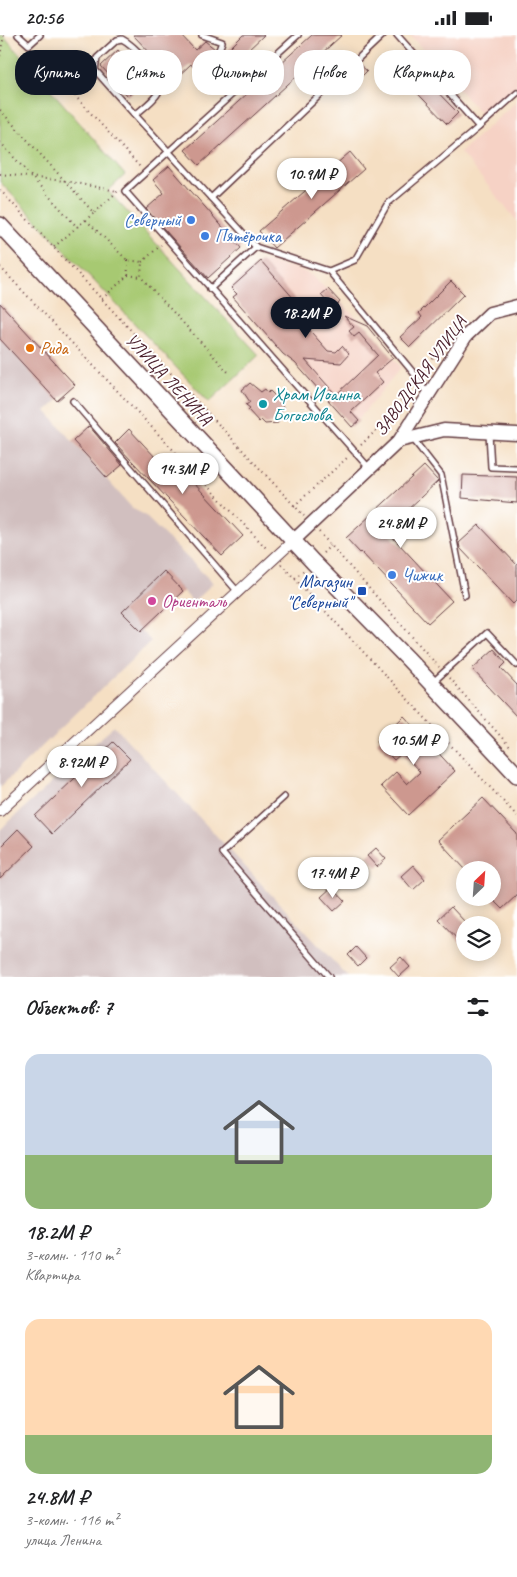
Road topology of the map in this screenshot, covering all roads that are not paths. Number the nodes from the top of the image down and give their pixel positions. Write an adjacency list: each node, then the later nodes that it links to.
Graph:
1 (18, 35): 2 (lane)
2 (40, 35)
3 (202, 35): 7 (lane)
4 (298, 35): 8 (lane)
5 (383, 35): 14 (lane)
6 (397, 35): 12 (lane)
7 (218, 50)
8 (281, 50)
9 (517, 93): 12 (lane)
10 (232, 95): 13 (lane)
11 (135, 115): 11 (lane); 13 (lane)
12 (479, 127): 17 (lane)
13 (167, 153): 14 (lane); 18 (lane)
14 (211, 197): 16 (lane)
15 (0, 225): 28 (main road, УЛИЦА ЛЕНИНА)
16 (256, 247): 17 (lane); 18 (lane)
17 (328, 271): 20 (lane)
18 (210, 289): 27 (lane)
19 (517, 306): 20 (street, ЗАВОДСКАЯ УЛИЦА)
20 (427, 393): 25 (street, ЗАВОДСКАЯ УЛИЦА)
21 (73, 401): 29 (lane)
22 (489, 434): 23 (street); 24 (street); 26 (lane)
23 (517, 434)
24 (413, 439): 25 (street); 30 (lane)
25 (399, 441): 27 (street, ЗАВОДСКАЯ УЛИЦА)
26 (517, 468)
27 (369, 469): 28 (street, ЗАВОДСКАЯ УЛИЦА)
28 (293, 541): 29 (street); 32 (main road, УЛИЦА ЛЕНИНА)
29 (239, 592): 35 (street)
30 (465, 595)
31 (517, 665): 32 (lane)
32 (431, 683): 33 (main road, УЛИЦА ЛЕНИНА)
33 (517, 775)
34 (284, 797): 36 (lane)
35 (0, 811)
36 (329, 977)

